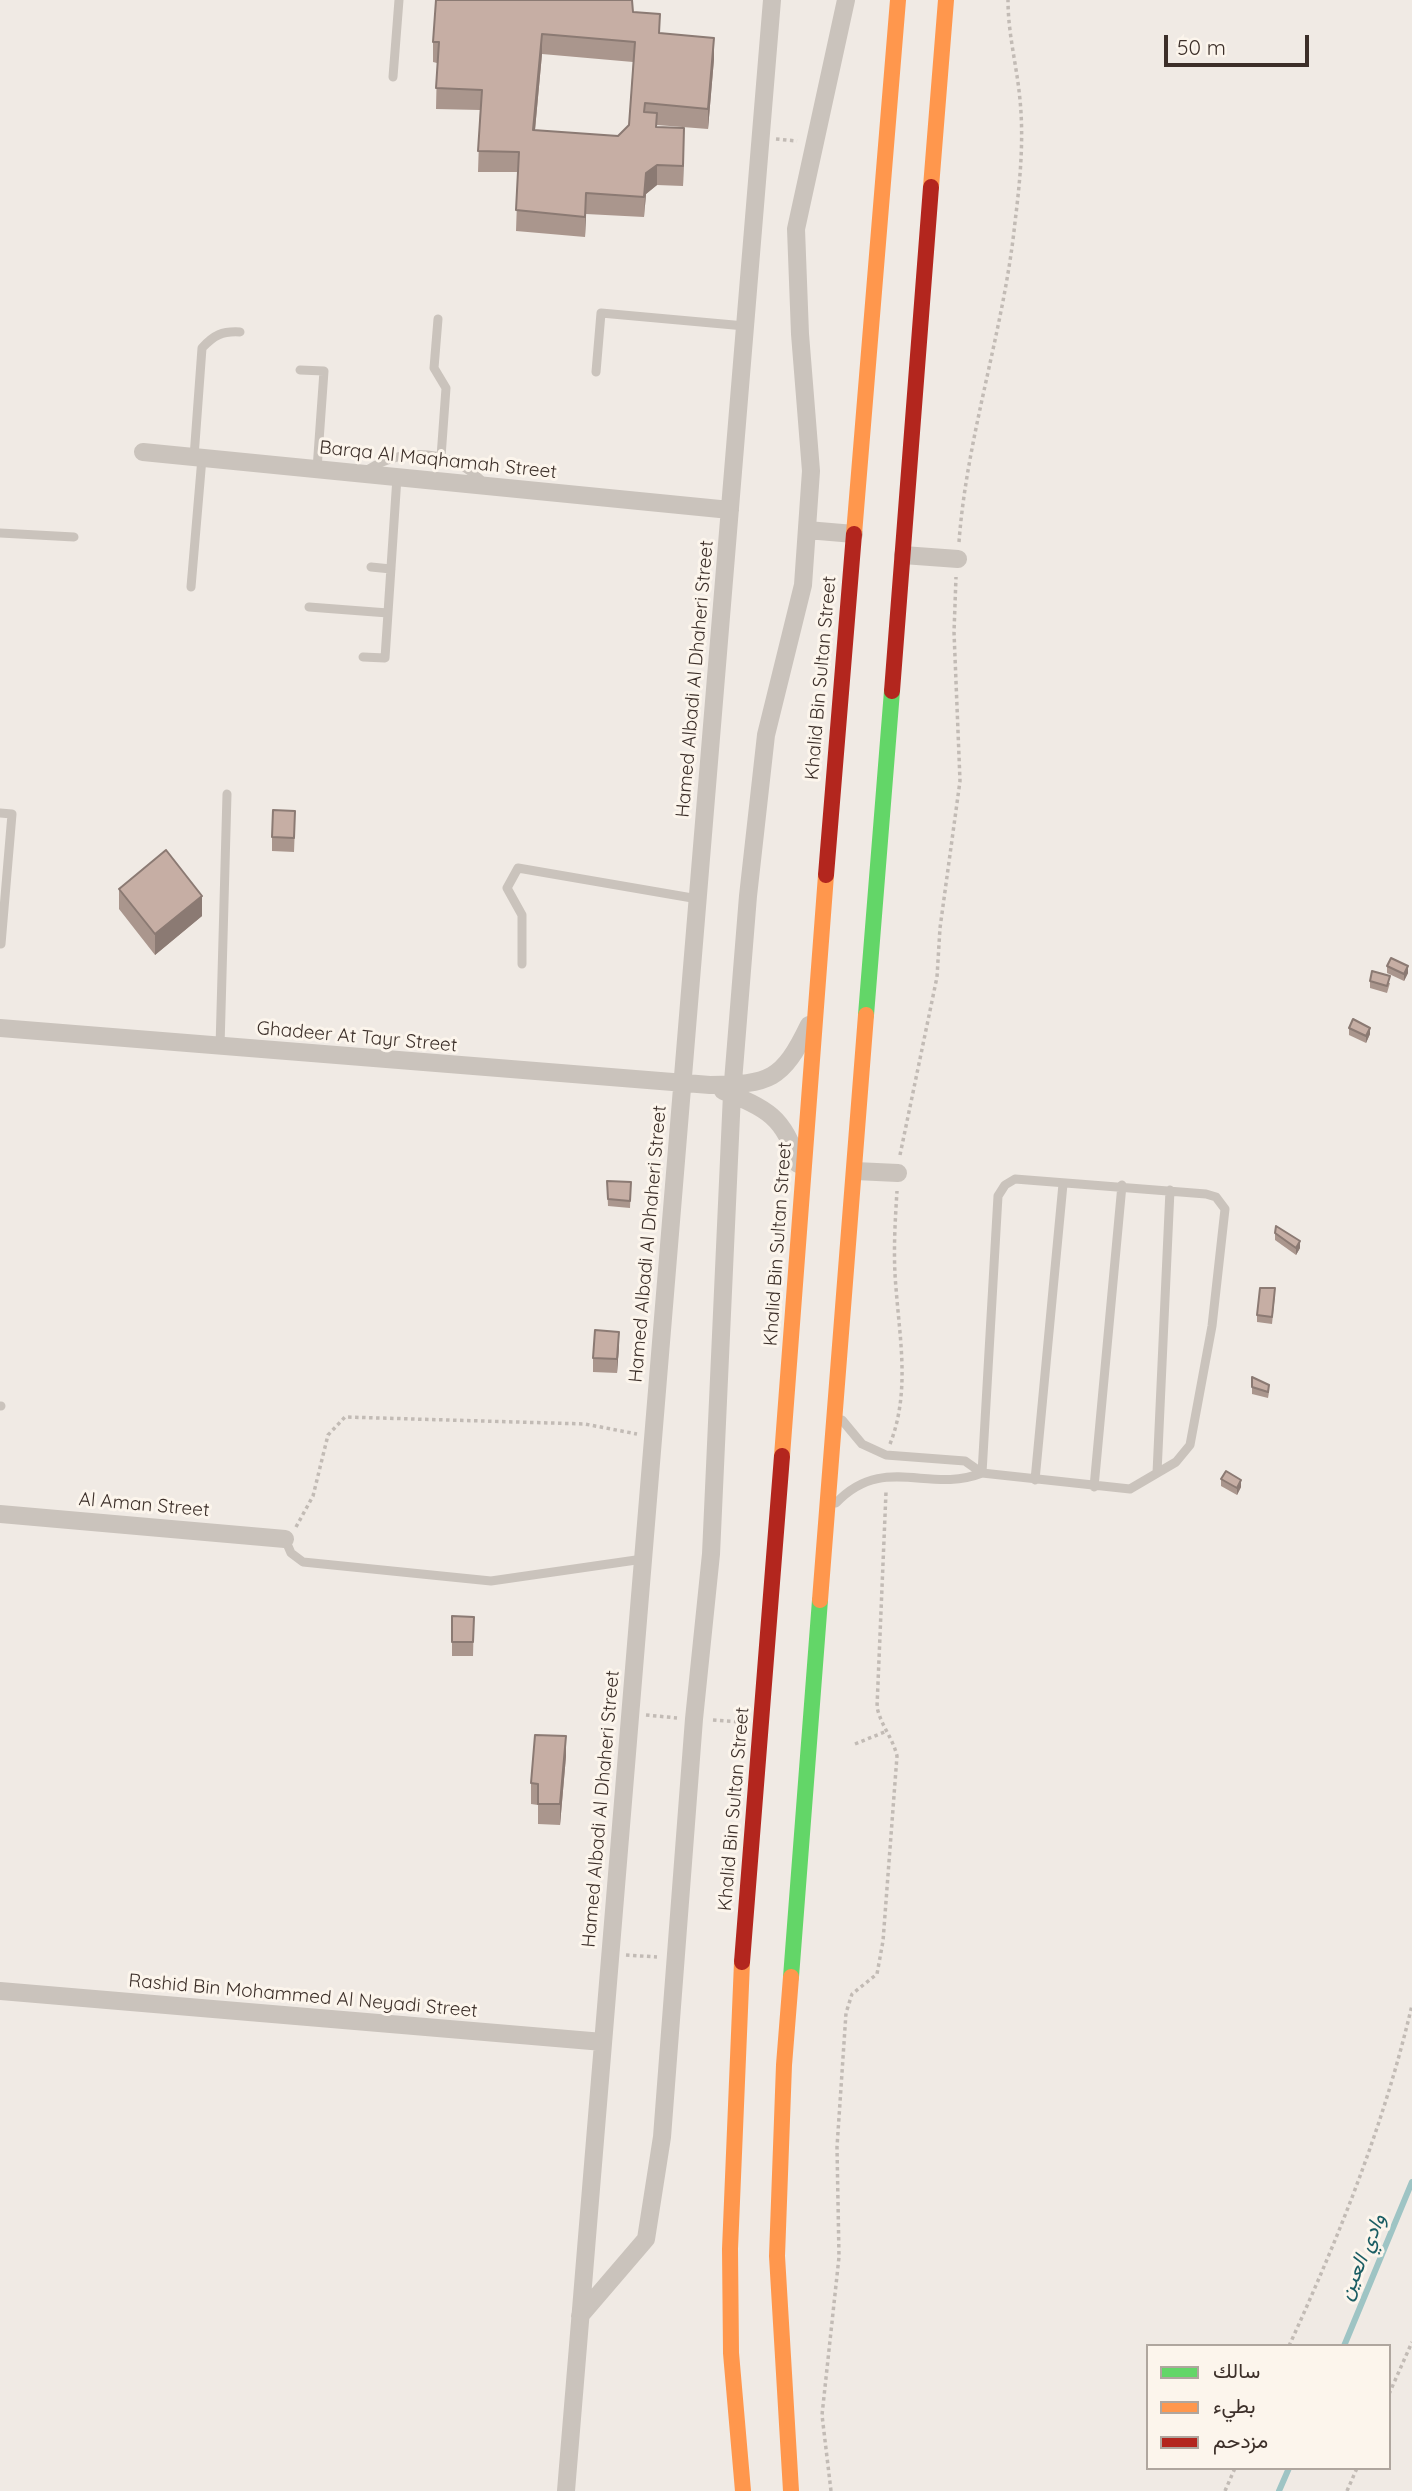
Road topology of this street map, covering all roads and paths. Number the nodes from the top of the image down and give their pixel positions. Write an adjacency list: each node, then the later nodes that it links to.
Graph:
1 (399, 0): 7 (lane)
2 (772, 0): 8 (street, Hamed Albadi Al Dhaheri Street)
3 (846, 0): 9 (street)
4 (898, 0): 25 (main road, Khalid Bin Sultan Street)
5 (946, 0): 27 (main road)
6 (1008, 0): 28 (path)
7 (393, 77)
8 (761, 137): 9 (path); 11 (street, Hamed Albadi Al Dhaheri Street)
9 (816, 144): 23 (street)
10 (438, 319): 17 (lane)
11 (746, 326): 14 (lane); 22 (street, Hamed Albadi Al Dhaheri Street)
12 (240, 332): 16 (lane)
13 (300, 370): 18 (lane)
14 (596, 372)
15 (143, 452): 16 (street, Barqa Al Maqhamah Street)
16 (198, 457): 18 (street, Barqa Al Maqhamah Street); 31 (lane)
17 (441, 457): 19 (lane); 21 (lane)
18 (317, 469): 19 (street, Barqa Al Maqhamah Street)
19 (362, 474): 20 (street, Barqa Al Maqhamah Street)
20 (397, 477): 21 (street, Barqa Al Maqhamah Street); 30 (lane)
21 (488, 486): 22 (street, Barqa Al Maqhamah Street)
22 (730, 510): 37 (street, Hamed Albadi Al Dhaheri Street)
23 (807, 530): 25 (street); 44 (street)
24 (0, 533): 26 (lane)
25 (853, 534): 40 (main road, Khalid Bin Sultan Street)
26 (74, 537)
27 (903, 555): 28 (street); 45 (main road)
28 (958, 559): 46 (path)
29 (371, 567): 30 (lane)
30 (391, 569): 33 (lane)
31 (191, 587)
32 (309, 607): 33 (lane)
33 (388, 613): 34 (lane)
34 (363, 657)
35 (227, 794): 42 (lane)
36 (0, 813): 38 (lane)
37 (698, 899): 39 (lane); 43 (street, Hamed Albadi Al Dhaheri Street)
38 (1, 944)
39 (522, 964)
40 (814, 1015): 44 (street, Ghadeer At Tayr Street); 49 (main road, Khalid Bin Sultan Street)
41 (0, 1028): 42 (street, Ghadeer At Tayr Street)
42 (220, 1047): 43 (street, Ghadeer At Tayr Street)
43 (682, 1084): 44 (street, Ghadeer At Tayr Street); 52 (street, Hamed Albadi Al Dhaheri Street)
44 (733, 1090): 49 (street, Ghadeer At Tayr Street); 66 (street)
45 (855, 1171): 46 (street); 51 (main road)
46 (898, 1173): 53 (path)
47 (1063, 1184): 48 (lane); 55 (lane); 57 (lane)
48 (1122, 1185): 50 (lane); 58 (lane)
49 (804, 1186): 77 (main road, Khalid Bin Sultan Street)
50 (1170, 1190): 54 (lane); 54 (lane)
51 (837, 1410): 53 (lane); 59 (main road)
52 (653, 1437): 61 (path); 62 (street, Hamed Albadi Al Dhaheri Street)
53 (886, 1455): 55 (lane)
54 (1157, 1472): 58 (lane)
55 (982, 1473): 56 (lane); 57 (lane)
56 (887, 1475): 59 (lane); 63 (path)
57 (1035, 1480): 58 (lane)
58 (1094, 1487)
59 (829, 1513): 78 (main road)
60 (0, 1514): 61 (street, Al Aman Street)
61 (285, 1539): 62 (lane)
62 (643, 1559): 65 (street, Hamed Albadi Al Dhaheri Street)
63 (887, 1731): 64 (path); 79 (path)
64 (855, 1744)
65 (610, 1954): 66 (path); 69 (street, Hamed Albadi Al Dhaheri Street)
66 (675, 1959): 70 (street)
67 (0, 1991): 69 (street, Rashid Bin Mohammed Al Neyadi Street)
68 (1412, 2005): 72 (path)
69 (603, 2042): 70 (street, Hamed Albadi Al Dhaheri Street)
70 (580, 2316): 76 (street, Hamed Albadi Al Dhaheri Street)
71 (1412, 2342): 73 (path)
72 (1290, 2344)
73 (1391, 2389)
74 (1234, 2470): 80 (path)
75 (1356, 2470): 81 (path)
76 (566, 2491)
77 (743, 2491)
78 (791, 2491)
79 (831, 2491)
80 (1224, 2491)
81 (1347, 2491)

